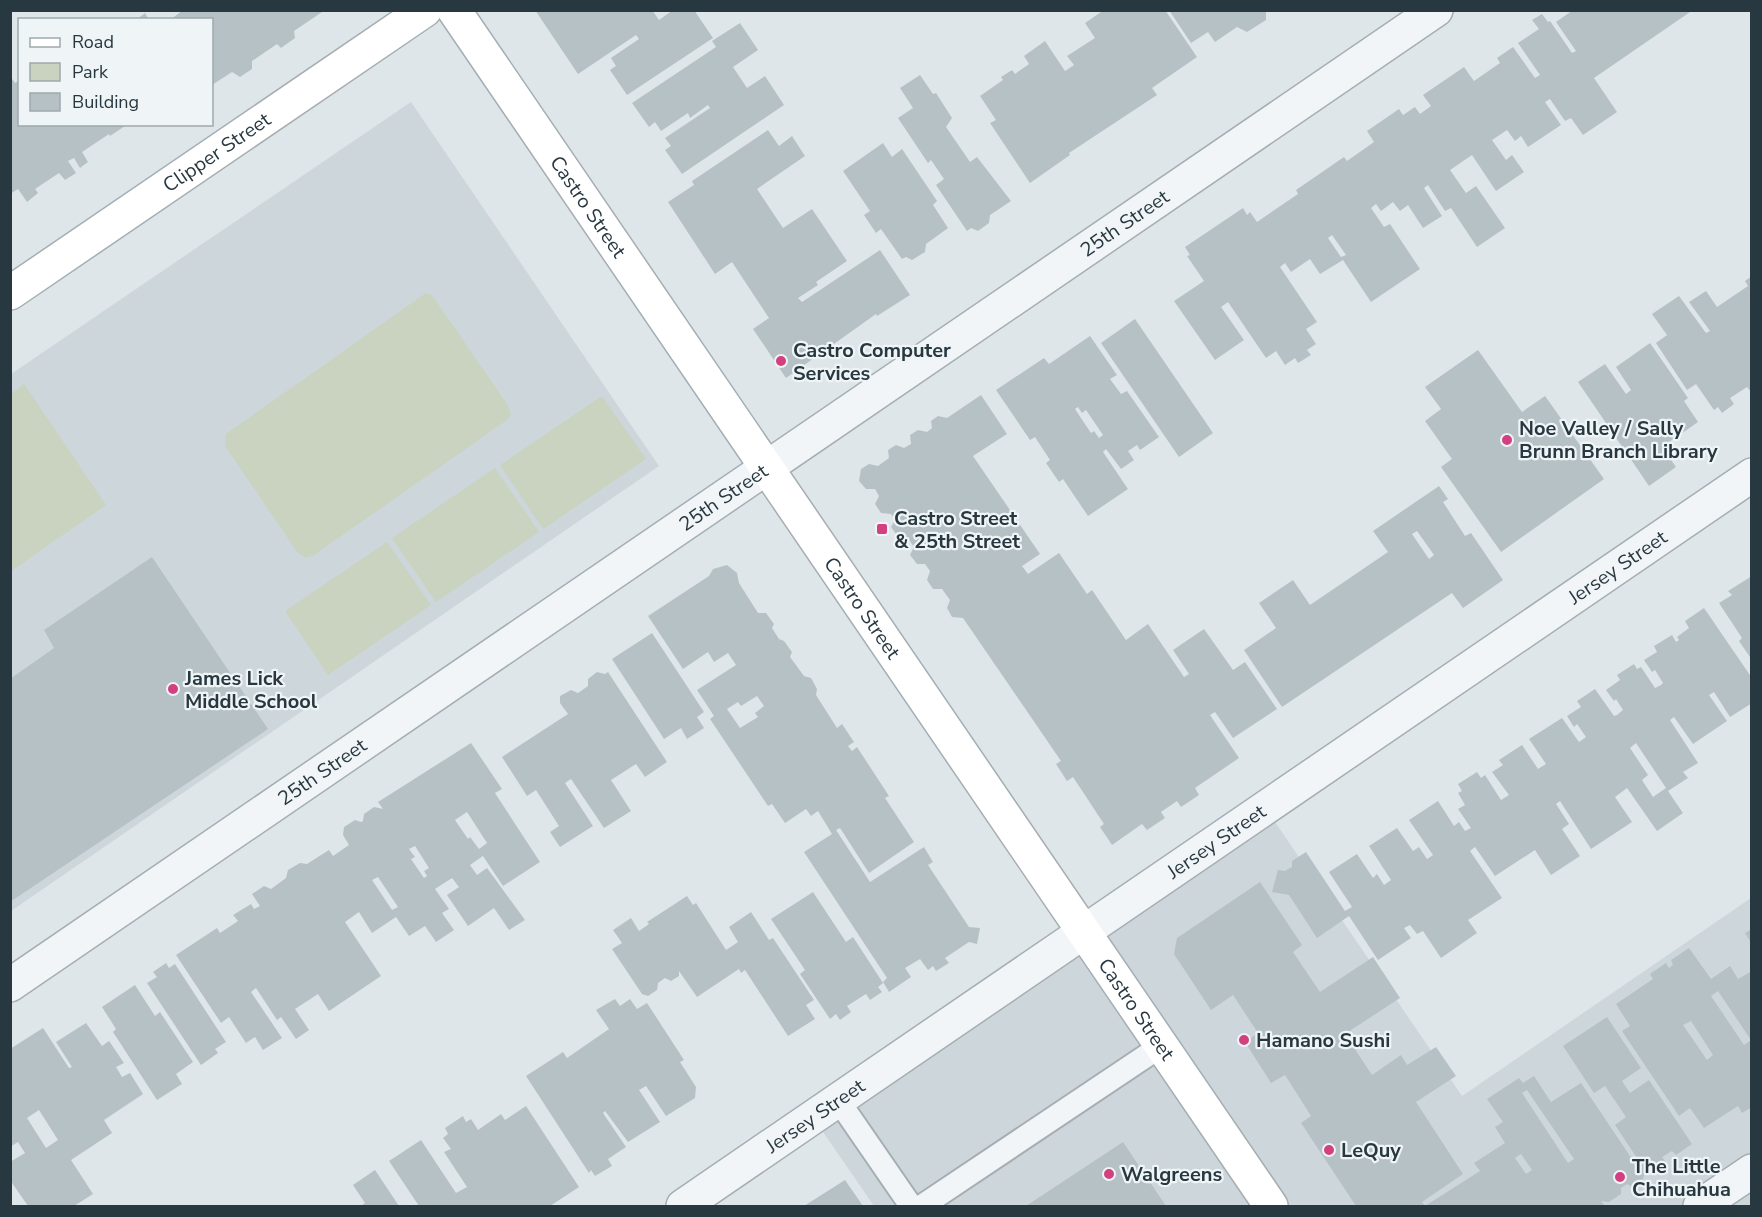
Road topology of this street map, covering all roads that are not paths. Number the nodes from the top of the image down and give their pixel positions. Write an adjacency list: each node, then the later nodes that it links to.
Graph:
1 (425, 10): 4 (street, Clipper Street)
2 (454, 10): 5 (street, Castro Street)
3 (1436, 10): 5 (street, 25th Street)
4 (10, 293)
5 (766, 468): 7 (street, Castro Street); 8 (street, 25th Street)
6 (1752, 475): 7 (street, Jersey Street)
7 (1083, 932): 9 (street, Castro Street); 10 (street, Jersey Street)
8 (10, 985)
9 (1161, 1046): 14 (lane); 15 (street, Castro Street)
10 (838, 1100): 12 (street, Jersey Street); 13 (lane)
11 (1752, 1171): 16 (street)
12 (683, 1206)
13 (911, 1206)
14 (922, 1206)
15 (1271, 1206)
16 (1700, 1206)

